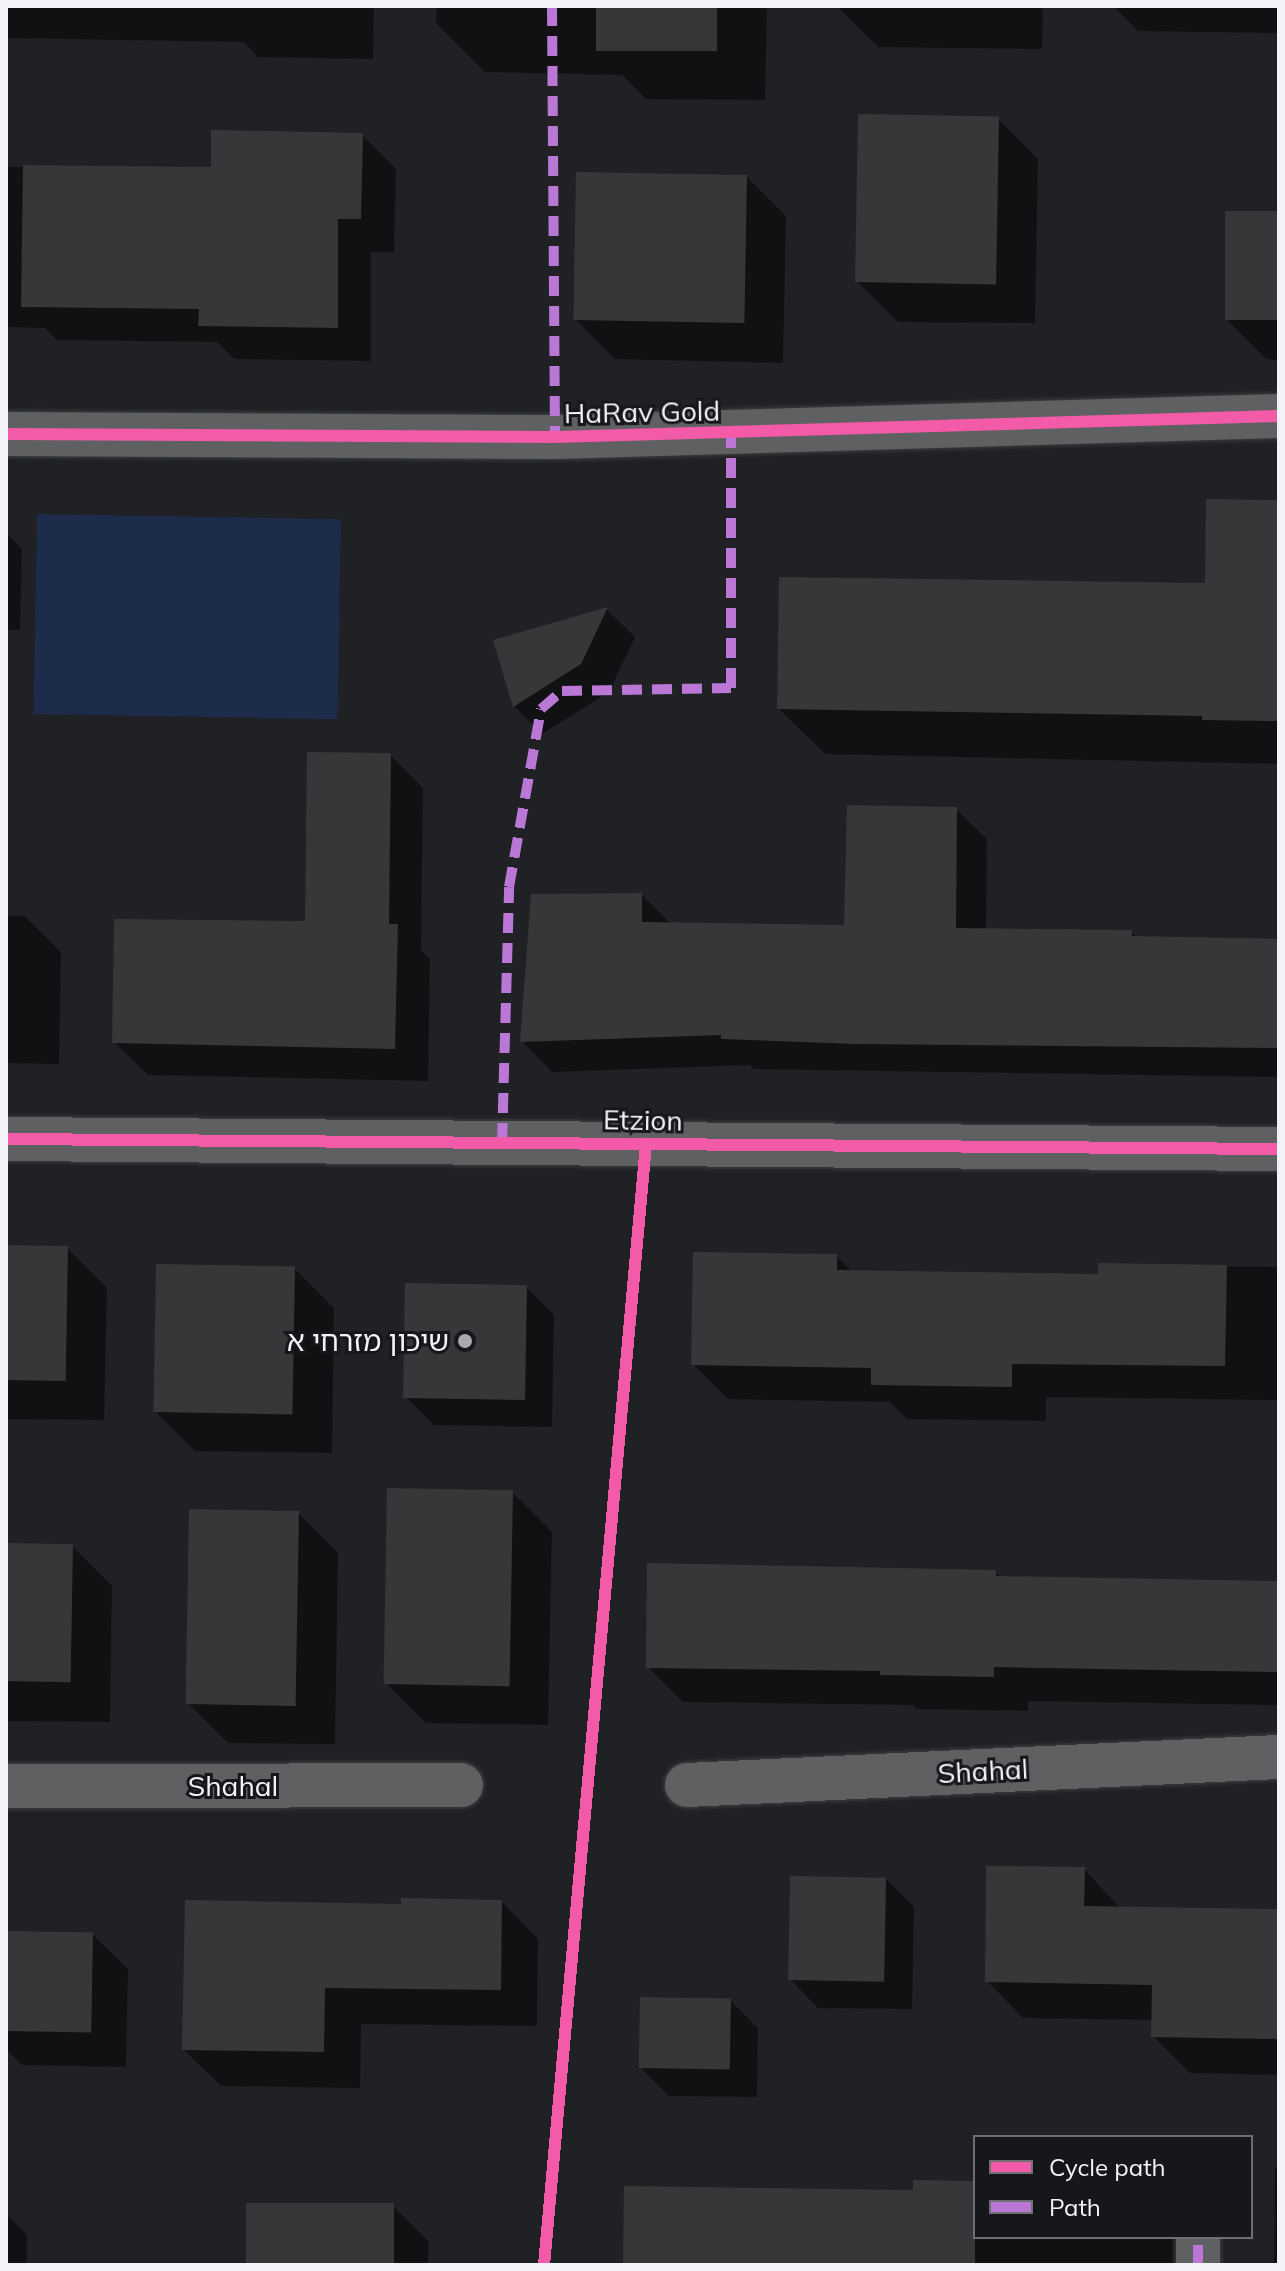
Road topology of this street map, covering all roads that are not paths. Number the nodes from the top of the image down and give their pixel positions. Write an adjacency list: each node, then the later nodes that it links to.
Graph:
1 (1279, 416): 2 (street, HaRav Gold)
2 (6, 434)
3 (6, 1139): 4 (street, Etzion)
4 (1279, 1149)
5 (1279, 1757): 7 (street, Shahal)
6 (461, 1785): 8 (street, Shahal)
7 (687, 1785)
8 (6, 1786)
9 (1198, 2239): 10 (street)
10 (1198, 2265)

